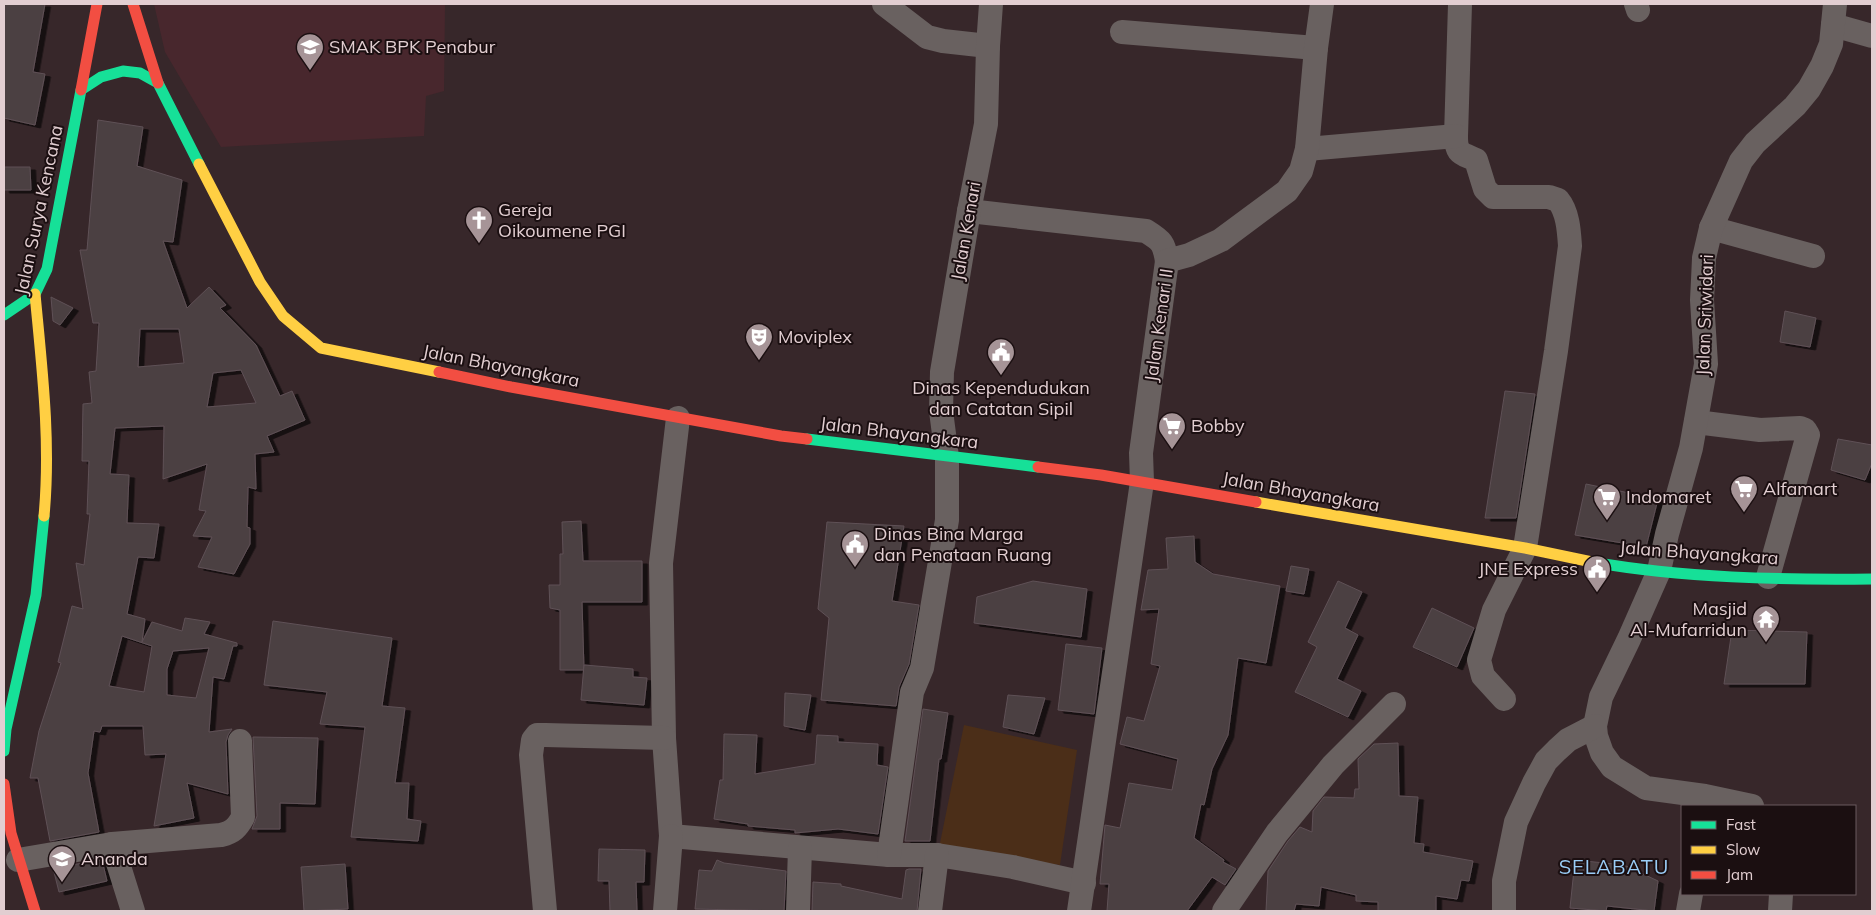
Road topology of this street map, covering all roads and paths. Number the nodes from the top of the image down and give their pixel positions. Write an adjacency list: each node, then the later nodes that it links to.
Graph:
1 (96, 4): 13 (main road, Jalan Surya Kencana)
2 (133, 4): 12 (main road)
3 (884, 4): 10 (street)
4 (991, 4): 10 (street, Jalan Kenari)
5 (1322, 4): 11 (street, Jalan Kenari II)
6 (1460, 4): 14 (street)
7 (1834, 15): 9 (street); 17 (street, Jalan Sriwidari)
8 (1122, 32): 11 (street)
9 (1872, 36)
10 (988, 46): 16 (street, Jalan Kenari)
11 (1316, 48): 15 (street, Jalan Kenari II)
12 (158, 83): 13 (main road); 22 (main road, Jalan Bhayangkara)
13 (81, 90): 20 (main road, Jalan Surya Kencana)
14 (1456, 136): 15 (street); 26 (street)
15 (1307, 149): 19 (street, Jalan Kenari II)
16 (969, 211): 19 (street); 24 (street, Jalan Kenari)
17 (1711, 228): 18 (street); 23 (street, Jalan Sriwidari)
18 (1813, 256)
19 (1167, 261): 25 (street, Jalan Kenari II)
20 (36, 294): 21 (main road); 35 (main road, Jalan Surya Kencana)
21 (4, 315)
22 (678, 418): 24 (main road, Jalan Bhayangkara); 33 (street)
23 (1696, 422): 27 (street, Jalan Sriwidari); 28 (street)
24 (946, 457): 25 (main road, Jalan Bhayangkara); 42 (street, Jalan Kenari)
25 (1142, 482): 26 (main road, Jalan Bhayangkara); 45 (street, Jalan Kenari II)
26 (1525, 548): 27 (main road, Jalan Bhayangkara); 30 (street)
27 (1659, 571): 28 (main road, Jalan Bhayangkara); 32 (street, Jalan Sriwidari)
28 (1768, 577): 29 (main road, Jalan Bhayangkara)
29 (1872, 579)
30 (1504, 699)
31 (1394, 704): 55 (street)
32 (1595, 726): 37 (street); 56 (street)
33 (664, 738): 39 (street); 50 (street)
34 (240, 741): 40 (street)
35 (4, 751)
36 (4, 784): 44 (main road)
37 (1705, 801): 38 (street)
38 (1743, 805)
39 (671, 836): 41 (street); 51 (street)
40 (112, 844): 44 (street); 49 (street)
41 (800, 848): 42 (street); 52 (street)
42 (889, 855): 43 (street)
43 (938, 856): 45 (street); 53 (street)
44 (18, 860): 48 (main road)
45 (1084, 883): 54 (street, Jalan Kenari II)
46 (1691, 895): 57 (street)
47 (1781, 895): 58 (street)
48 (35, 911)
49 (133, 911)
50 (545, 911)
51 (665, 911)
52 (798, 911)
53 (930, 911)
54 (1079, 911)
55 (1224, 911)
56 (1504, 911)
57 (1688, 911)
58 (1780, 911)

